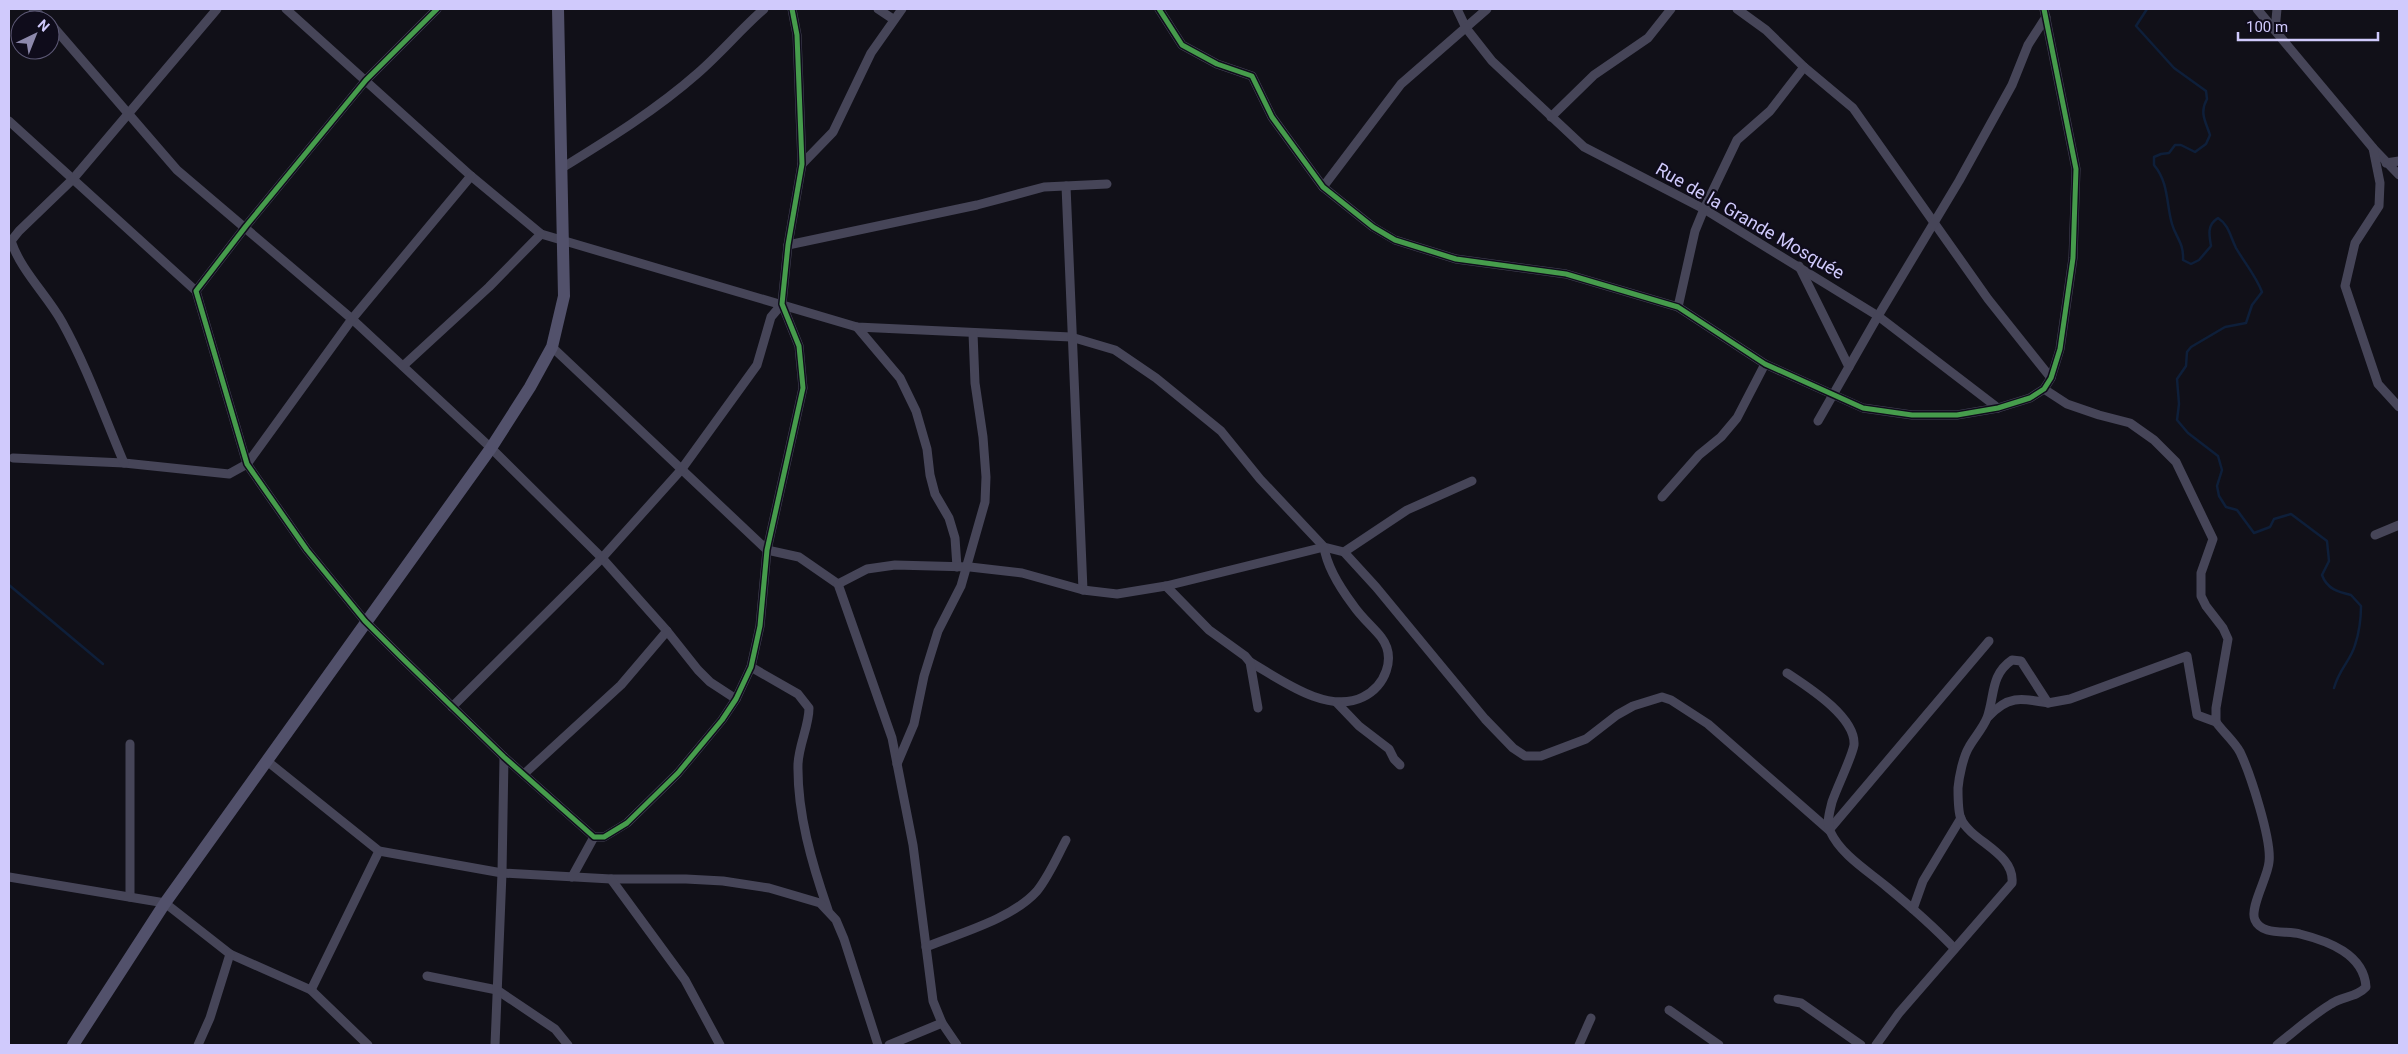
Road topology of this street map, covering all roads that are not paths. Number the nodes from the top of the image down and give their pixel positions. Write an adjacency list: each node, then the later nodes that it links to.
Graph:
1 (217, 9): 23 (street)
2 (286, 9): 22 (street)
3 (437, 9): 22 (street)
4 (558, 9): 30 (street)
5 (764, 9): 30 (street)
6 (792, 9): 29 (street)
7 (878, 9): 17 (street)
8 (902, 9): 17 (street)
9 (1158, 9): 36 (street)
10 (1457, 9): 18 (street, Rue de la Grande Mosquée)
11 (1486, 9): 18 (street)
12 (1671, 9): 24 (street)
13 (1737, 9): 21 (street)
14 (2257, 9): 19 (street)
15 (2277, 9): 19 (street)
16 (2045, 13): 38 (street); 57 (street)
17 (893, 19): 29 (street)
18 (1466, 28): 24 (street, Rue de la Grande Mosquée); 36 (street)
19 (2275, 30): 26 (street)
20 (60, 34): 23 (street)
21 (1804, 67): 37 (street); 38 (street)
22 (366, 80): 32 (street); 39 (street)
23 (128, 115): 33 (street); 39 (street)
24 (1551, 117): 37 (street, Rue de la Grande Mosquée)
25 (9, 120): 33 (street)
26 (2373, 148): 28 (street); 60 (street)
27 (2399, 161): 28 (street)
28 (2386, 163): 31 (street)
29 (802, 164): 43 (street)
30 (562, 168): 42 (street)
31 (2399, 175)
32 (471, 176): 40 (street); 49 (street)
33 (73, 179): 41 (street); 45 (street)
34 (1107, 184): 35 (street)
35 (1066, 186): 43 (street); 52 (street)
36 (1323, 187): 47 (street)
37 (1704, 209): 44 (street, Rue de la Grande Mosquée); 47 (street)
38 (1936, 222): 48 (street); 57 (street)
39 (246, 226): 45 (street); 49 (street)
40 (541, 234): 42 (street); 55 (street)
41 (10, 240): 65 (street)
42 (564, 241): 46 (street); 53 (street)
43 (788, 245): 46 (street)
44 (1799, 266): 48 (street, Rue de la Grande Mosquée); 56 (street)
45 (196, 291): 66 (street)
46 (782, 304): 50 (street); 67 (street); 73 (street)
47 (1678, 307): 54 (street)
48 (1878, 316): 56 (street); 61 (street, Rue de la Grande Mosquée)
49 (352, 319): 55 (street); 66 (street)
50 (857, 326): 51 (street); 76 (street)
51 (973, 333): 52 (street); 77 (street)
52 (1071, 337): 72 (street); 80 (street)
53 (552, 347): 63 (street); 67 (street)
54 (1765, 364): 59 (street); 69 (street)
55 (402, 366): 63 (street)
56 (1849, 366): 59 (street)
57 (2051, 378): 58 (street)
58 (2044, 389): 61 (street); 93 (street)
59 (1833, 394): 61 (street); 62 (street)
60 (2399, 407)
61 (1998, 408)
62 (1818, 421)
63 (491, 448): 75 (street); 81 (street)
64 (13, 458): 65 (street)
65 (124, 463): 66 (street)
66 (248, 464): 81 (street)
67 (681, 470): 73 (street); 75 (street)
68 (1472, 481): 74 (street)
69 (1662, 496)
70 (2399, 525): 71 (street)
71 (2375, 535)
72 (1324, 547): 74 (street); 79 (street); 88 (street)
73 (767, 550): 78 (street); 85 (street)
74 (1344, 552): 101 (street)
75 (602, 558): 82 (street); 90 (street)
76 (957, 566): 77 (street); 78 (street)
77 (966, 567): 80 (street); 97 (street)
78 (838, 584): 97 (street)
79 (1166, 586): 80 (street); 84 (street)
80 (1083, 590)
81 (365, 621): 90 (street); 96 (street)
82 (667, 631): 87 (street); 99 (street)
83 (1989, 641): 101 (street)
84 (1250, 662): 88 (street); 91 (street)
85 (750, 667): 87 (street); 112 (street)
86 (1787, 673): 101 (street)
87 (736, 698): 102 (street)
88 (1337, 702): 98 (street)
89 (2048, 702): 92 (street); 92 (street); 93 (street)
90 (452, 707): 95 (street)
91 (1258, 708)
92 (1986, 719): 100 (street)
93 (2216, 722): 136 (street)
94 (130, 744): 109 (street)
95 (504, 757): 99 (street); 105 (street)
96 (267, 761): 104 (street); 110 (street)
97 (897, 764): 113 (street)
98 (1400, 765)
99 (524, 774): 102 (street)
100 (1961, 818): 111 (street); 114 (street)
101 (1829, 830): 111 (street)
102 (594, 837): 107 (street)
103 (1066, 840): 113 (street)
104 (379, 851): 105 (street); 117 (street)
105 (502, 873): 107 (street); 118 (street)
106 (9, 877): 109 (street)
107 (572, 877): 108 (street)
108 (611, 879): 112 (street); 128 (street)
109 (130, 897): 110 (street)
110 (165, 903): 115 (street); 123 (street)
111 (1913, 909): 114 (street)
112 (828, 910): 129 (street)
113 (926, 947): 122 (street)
114 (1954, 948): 135 (street)
115 (230, 954): 117 (street); 124 (street)
116 (427, 976): 118 (street)
117 (311, 990): 125 (street)
118 (497, 990): 126 (street); 127 (street)
119 (1778, 1000): 134 (street)
120 (1669, 1010): 133 (street)
121 (1592, 1018): 132 (street)
122 (942, 1023): 130 (street); 131 (street)
123 (73, 1045)
124 (198, 1045)
125 (368, 1045)
126 (495, 1045)
127 (568, 1045)
128 (720, 1045)
129 (878, 1045)
130 (889, 1045)
131 (957, 1045)
132 (1579, 1045)
133 (1719, 1045)
134 (1861, 1045)
135 (1876, 1045)
136 (2277, 1045)

